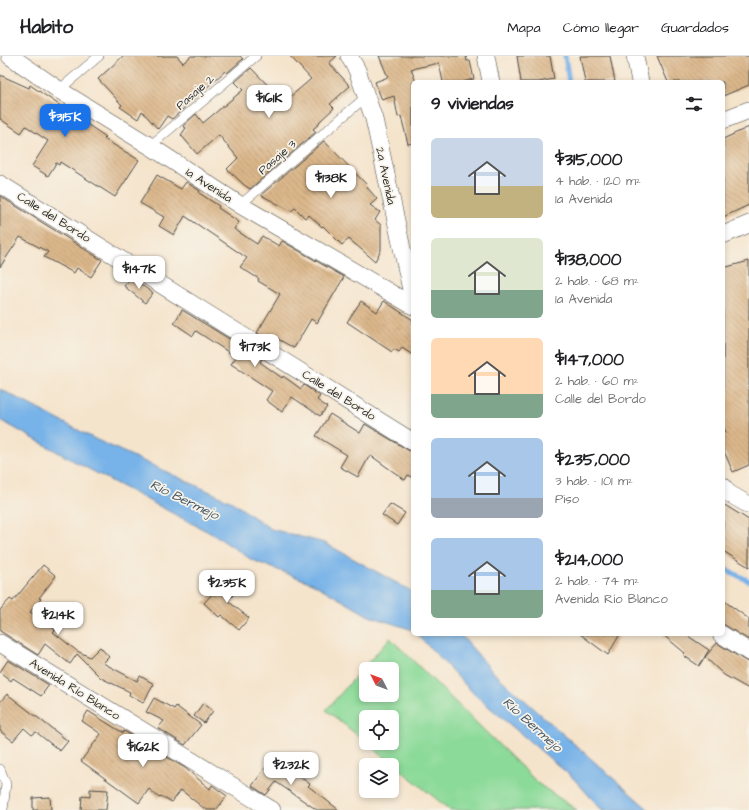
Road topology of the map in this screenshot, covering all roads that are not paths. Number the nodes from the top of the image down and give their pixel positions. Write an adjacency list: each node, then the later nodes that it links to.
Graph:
1 (10, 56): 9 (street, 1a Avenida)
2 (99, 56): 9 (lane)
3 (256, 56): 13 (lane, Pasaje 2)
4 (349, 56): 10 (street, 2a Avenida)
5 (486, 56): 7 (street)
6 (635, 56): 8 (street)
7 (491, 80)
8 (640, 80)
9 (59, 90): 13 (street, 1a Avenida)
10 (367, 96): 15 (lane, Pasaje 3); 18 (street, 2a Avenida)
11 (749, 110): 12 (street)
12 (725, 119)
13 (150, 146): 15 (street, 1a Avenida)
14 (0, 184): 20 (street, Calle del Bordo)
15 (240, 205): 19 (street, 1a Avenida)
16 (749, 224): 17 (street)
17 (725, 234)
18 (411, 290)
19 (411, 305)
20 (411, 441)
21 (725, 489): 22 (street)
22 (749, 505)
23 (724, 636): 25 (street)
24 (0, 643): 28 (street, Avenida Río Blanco)
25 (749, 652)
26 (0, 769): 27 (lane)
27 (3, 810)
28 (272, 810)

